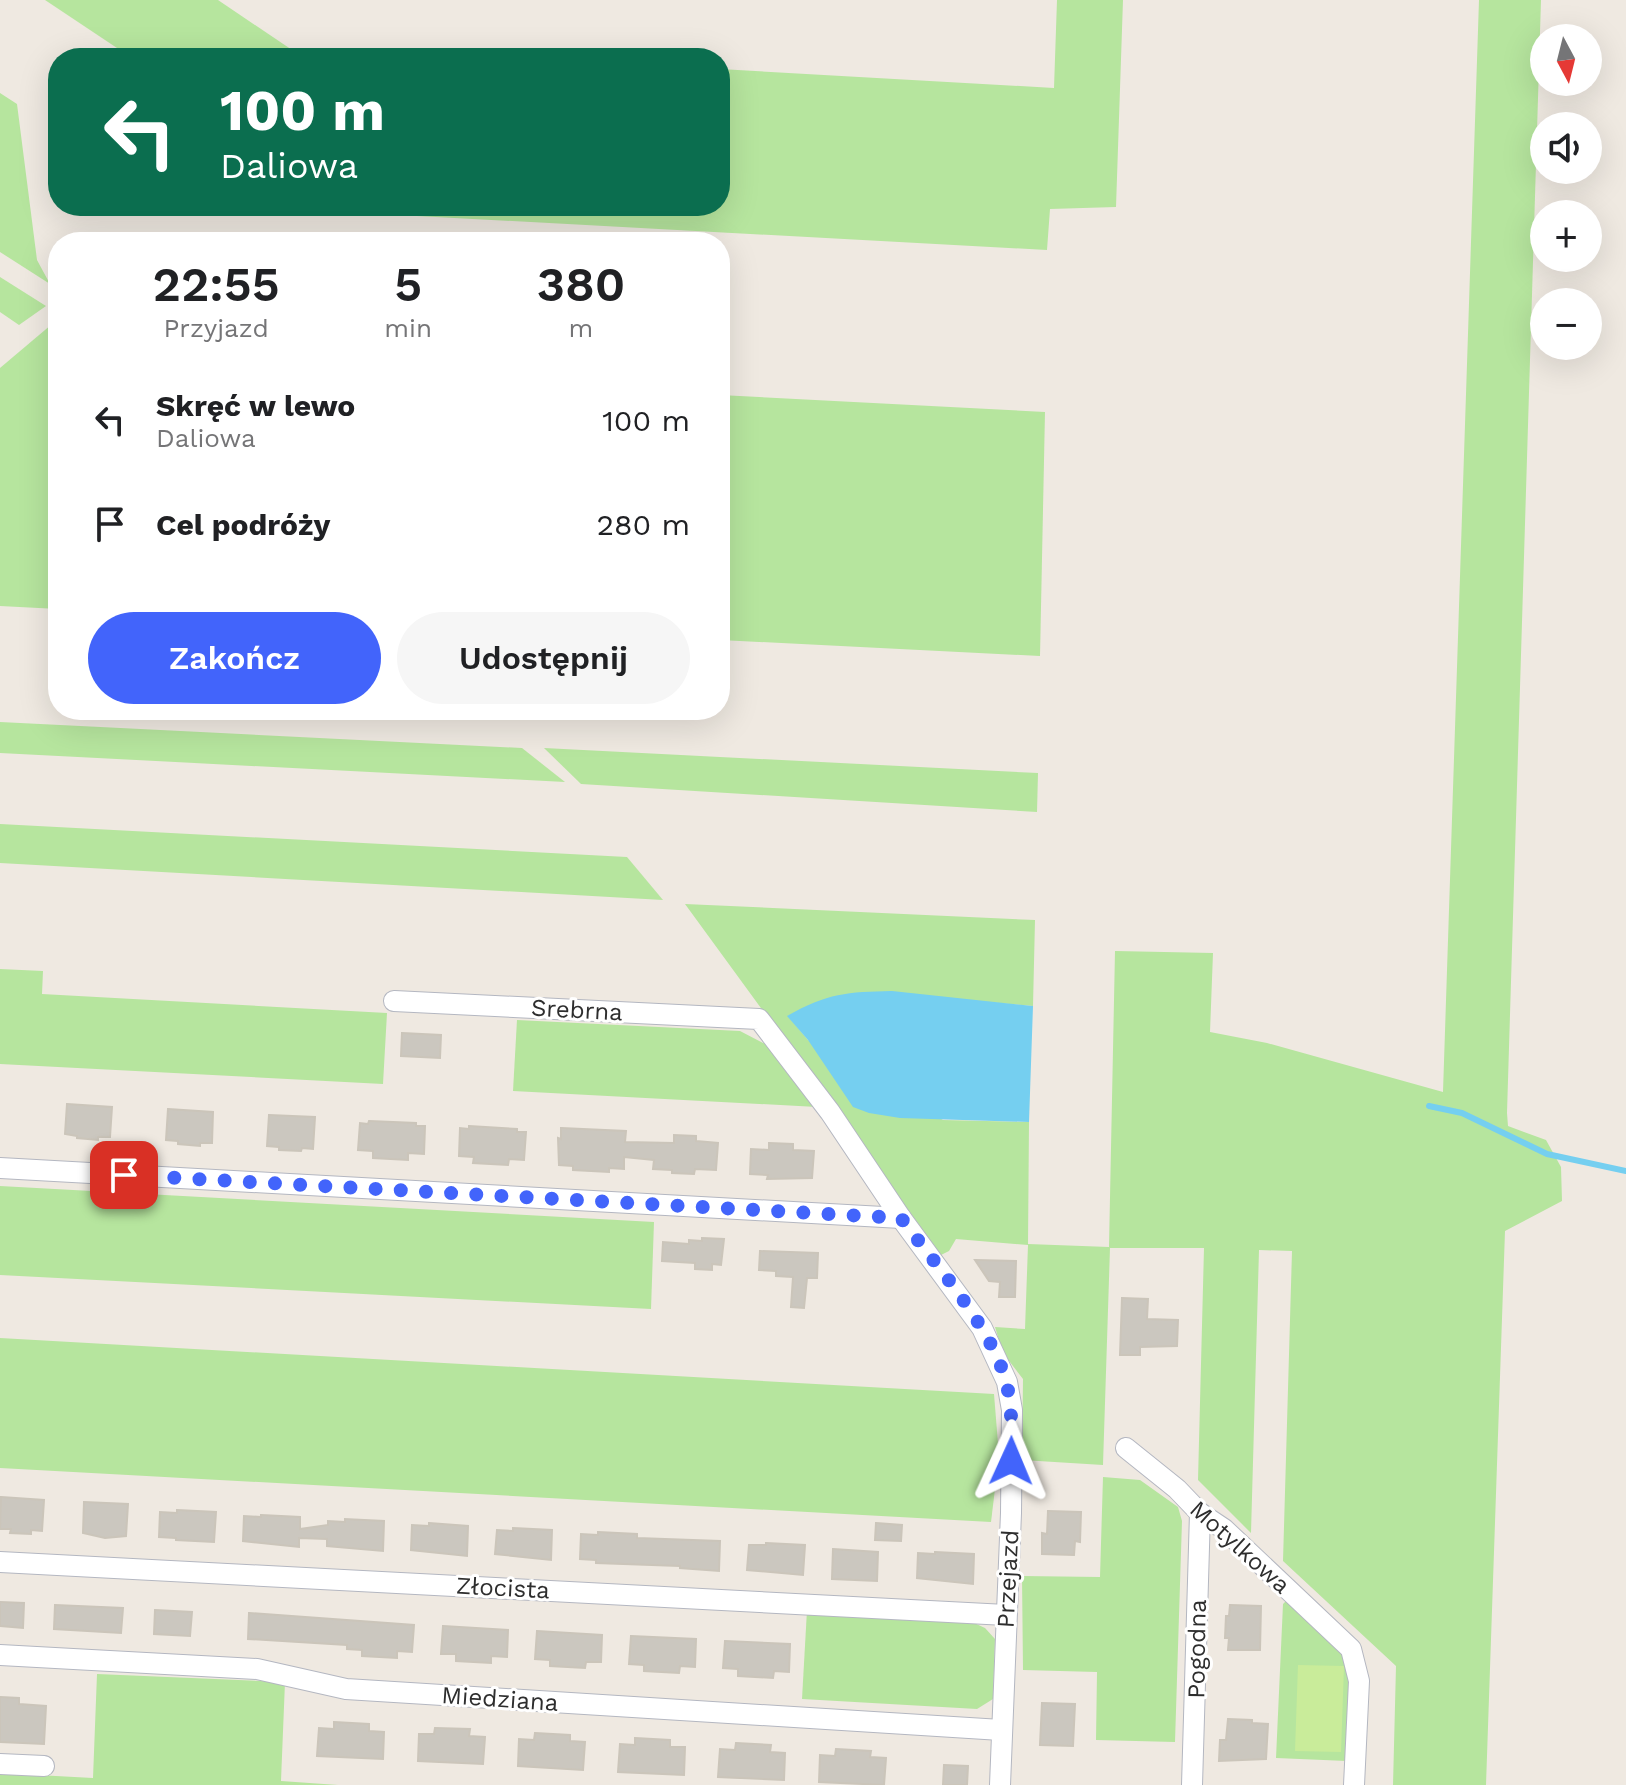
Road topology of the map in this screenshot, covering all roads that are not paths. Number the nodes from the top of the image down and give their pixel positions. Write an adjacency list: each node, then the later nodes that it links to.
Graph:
1 (394, 1001): 2 (street, Srebrna)
2 (759, 1019): 4 (street, Przejazd)
3 (0, 1168): 4 (street)
4 (901, 1218): 8 (street, Przejazd)
5 (1126, 1448): 6 (street, Motylkowa)
6 (1200, 1513): 14 (street, Pogodna); 15 (street, Motylkowa)
7 (0, 1562): 8 (street, Złocista)
8 (1006, 1615): 10 (street, Przejazd)
9 (0, 1655): 10 (street, Miedziana)
10 (1001, 1730): 13 (street, Przejazd)
11 (0, 1764): 12 (street)
12 (44, 1766)
13 (1000, 1785)
14 (1192, 1785)
15 (1354, 1785)

